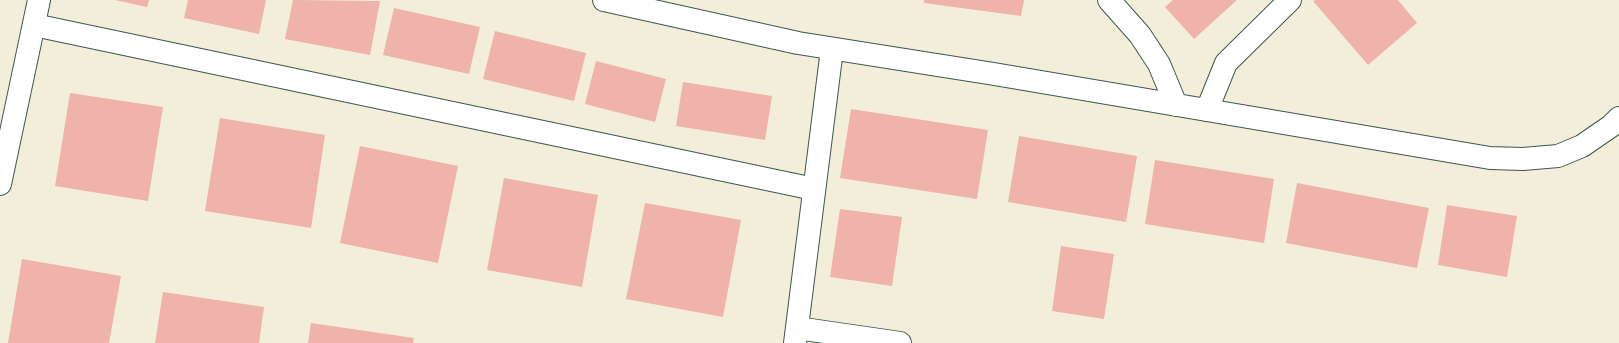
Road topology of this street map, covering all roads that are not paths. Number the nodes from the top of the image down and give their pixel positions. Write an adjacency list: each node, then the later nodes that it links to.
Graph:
1 (39, 0): 6 (street)
2 (604, 0): 5 (street)
3 (1109, 0): 8 (street)
4 (1290, 0): 9 (street)
5 (682, 9): 7 (street)
6 (34, 25): 11 (street); 12 (street)
7 (832, 49): 8 (street); 12 (street)
8 (1176, 105): 9 (street)
9 (1207, 110): 10 (street)
10 (1619, 118)
11 (0, 184)
12 (814, 189): 13 (street)
13 (796, 336): 14 (street)
14 (900, 343)

